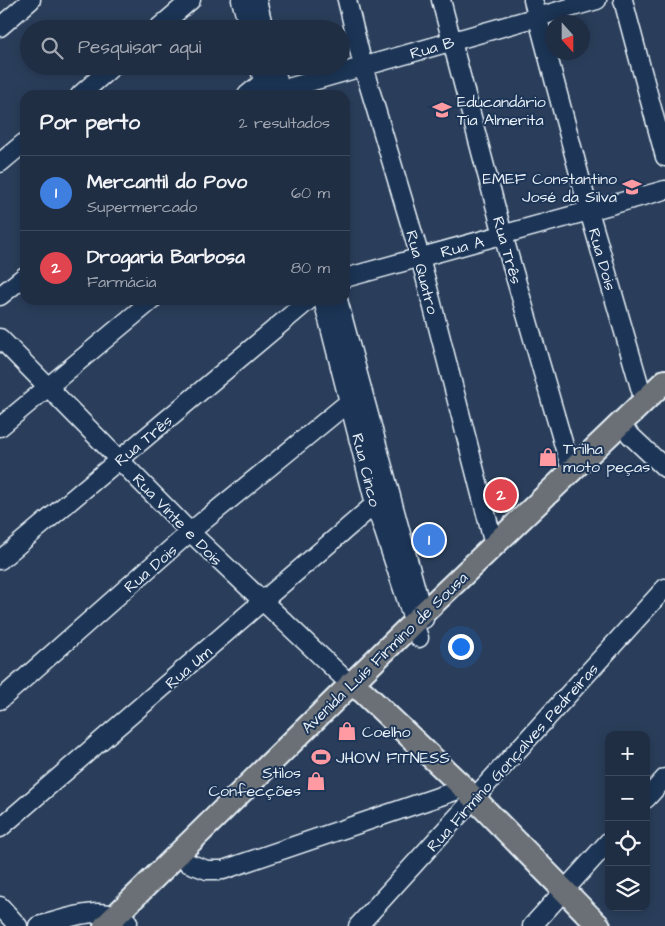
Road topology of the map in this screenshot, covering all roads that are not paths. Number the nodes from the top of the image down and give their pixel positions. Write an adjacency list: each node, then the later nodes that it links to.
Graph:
1 (31, 0): 13 (street)
2 (191, 0): 10 (street)
3 (241, 0): 11 (street)
4 (257, 0): 12 (street)
5 (347, 0): 15 (street, Rua Quatro)
6 (441, 0): 14 (street, Rua Três)
7 (597, 0): 9 (street, Rua B)
8 (623, 0): 22 (street)
9 (536, 8): 14 (street, Rua B); 25 (street, Rua Dois)
10 (168, 20)
11 (247, 20)
12 (262, 20)
13 (0, 27)
14 (452, 41): 15 (street, Rua B); 26 (street, Rua Três)
15 (363, 66): 16 (street, Rua B); 27 (street, Rua Quatro)
16 (350, 69)
17 (103, 75): 20 (street)
18 (323, 75): 19 (street, Rua B)
19 (270, 87)
20 (86, 90)
21 (20, 146): 23 (street)
22 (665, 157)
23 (0, 163)
24 (665, 190): 25 (street, Rua A)
25 (589, 211): 26 (street, Rua A); 39 (street, Rua Dois)
26 (503, 235): 27 (street, Rua A); 44 (street, Rua Três)
27 (420, 257): 28 (street, Rua A); 47 (street, Rua Quatro)
28 (350, 277)
29 (20, 280): 30 (street)
30 (0, 296)
31 (146, 305): 37 (street)
32 (303, 305): 42 (street, Rua Três)
33 (324, 305): 38 (street, Rua Cinco)
34 (339, 305): 51 (street, Rua Cinco)
35 (0, 338): 37 (street, Rua Vinte e Dois)
36 (665, 381): 39 (main road, Avenida Luís Firmino de Sousa)
37 (48, 386): 40 (street); 42 (street, Rua Vinte e Dois)
38 (350, 401): 45 (street, Rua Cinco); 46 (street, Rua Dois)
39 (654, 401): 41 (main road, Avenida Luís Firmino de Sousa); 44 (main road, Avenida Luís Firmino de Sousa)
40 (0, 427)
41 (630, 435): 43 (street); 47 (main road, Avenida Luís Firmino de Sousa)
42 (121, 460): 46 (street, Rua Vinte e Dois); 48 (street, Rua Três)
43 (665, 468)
44 (571, 470): 47 (main road, Avenida Luís Firmino de Sousa)
45 (375, 504): 50 (street, Rua Um); 51 (street, Rua Cinco)
46 (190, 532): 50 (street, Rua Vinte e Dois); 53 (street, Rua Dois)
47 (508, 539): 51 (main road, Avenida Luís Firmino de Sousa)
48 (0, 560)
49 (665, 588): 55 (street, Rua Firmino Gonçalves Pedreiras)
50 (262, 603): 52 (street, Rua Vinte e Dois); 57 (street, Rua Um)
51 (420, 626): 52 (main road, Avenida Luís Firmino de Sousa)
52 (357, 688): 55 (main road); 59 (main road, Avenida Luís Firmino de Sousa); 62 (main road, Avenida Luís Firmino de Sousa)
53 (0, 700)
54 (665, 778): 56 (street)
55 (469, 794): 59 (street); 60 (main road); 65 (street, Rua Firmino Gonçalves Pedreiras)
56 (650, 795)
57 (0, 828)
58 (605, 846): 60 (street)
59 (188, 863): 62 (main road, Avenida Luís Firmino de Sousa)
60 (564, 892): 66 (street); 67 (main road)
61 (0, 906): 63 (street)
62 (119, 922): 64 (street)
63 (18, 926)
64 (38, 926)
65 (358, 926)
66 (532, 926)
67 (599, 926)

